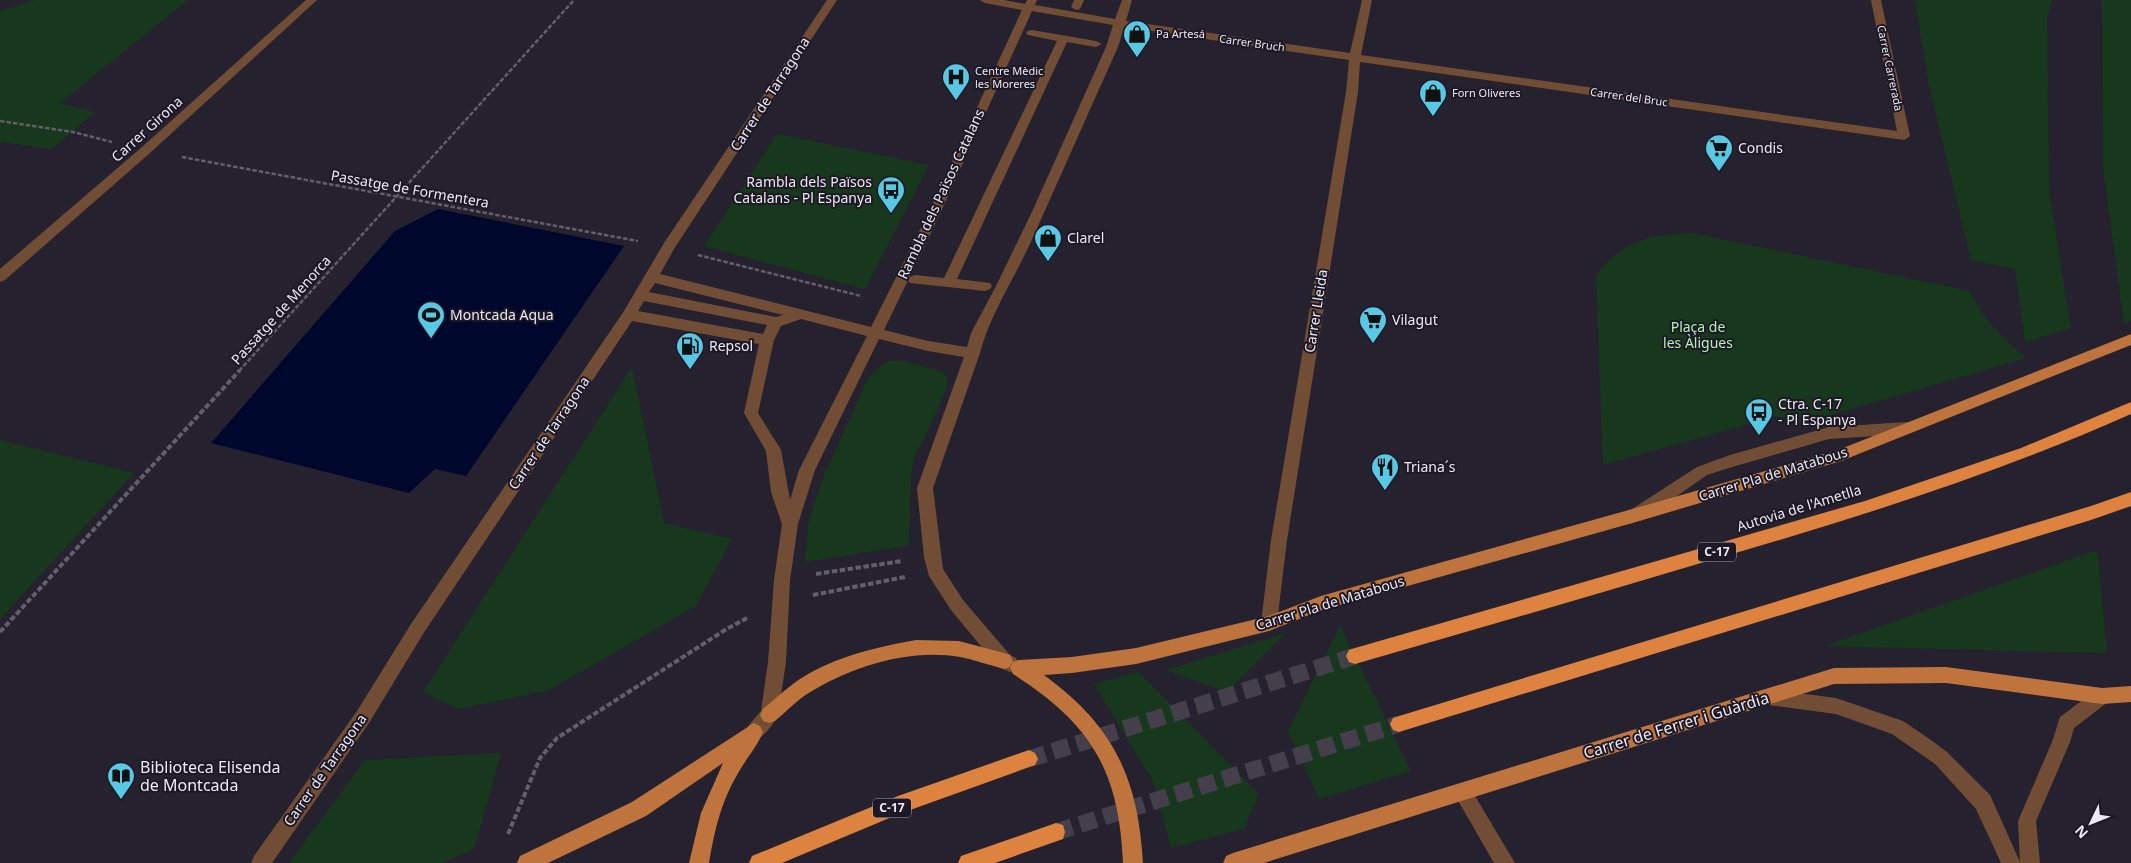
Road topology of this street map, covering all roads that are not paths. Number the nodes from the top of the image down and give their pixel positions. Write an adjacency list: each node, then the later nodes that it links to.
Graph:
1 (312, 0): 14 (street, Carrer Girona)
2 (832, 0): 15 (street, Carrer de Tarragona)
3 (984, 0): 7 (street, Carrer Bruch)
4 (1126, 0): 8 (street)
5 (1367, 0): 12 (street, Carrer Lleida)
6 (1876, 0): 13 (street, Carrer Carrerada)
7 (1030, 4): 8 (street, Carrer Bruch); 23 (street, Rambla dels Països Catalans)
8 (1120, 23): 12 (street, Carrer Bruch); 26 (street)
9 (1032, 33): 10 (street)
10 (1063, 39): 11 (street); 17 (street)
11 (1096, 44)
12 (1355, 57): 13 (street, Carrer del Bruc); 32 (street, Carrer Lleida)
13 (1904, 136)
14 (0, 277)
15 (652, 277): 19 (street, Carrer de Tarragona); 21 (street)
16 (915, 280): 17 (street, Rambla dels Països Catalans)
17 (948, 283): 18 (street, Rambla dels Països Catalans)
18 (984, 286)
19 (641, 295): 20 (street, Carrer de Tarragona); 22 (street)
20 (629, 315): 24 (street); 44 (street, Carrer de Tarragona)
21 (799, 315): 22 (street); 23 (street)
22 (776, 322): 24 (street)
23 (874, 333): 26 (street); 31 (street, Rambla dels Països Catalans)
24 (767, 340): 31 (street)
25 (2131, 340): 28 (main road, Carrer Pla de Matabous)
26 (973, 353): 34 (street)
27 (2131, 408): 33 (highway, Autovia de l'Ametlla / C-17)
28 (1907, 428): 30 (main road, Carrer Pla de Matabous); 30 (street, Carrer Pla de Matabous)
29 (2131, 500): 39 (highway)
30 (1636, 515): 32 (main road, Carrer Pla de Matabous)
31 (790, 524): 38 (street, Rambla dels Països Catalans)
32 (1269, 622): 34 (main road, Carrer Pla de Matabous)
33 (1356, 656)
34 (1012, 665): 38 (main road); 49 (main road)
35 (2131, 694): 36 (main road, Carrer de Ferrer i Guàrdia)
36 (2102, 696): 37 (main road, Carrer de Ferrer i Guàrdia); 53 (street)
37 (1768, 697): 42 (main road, Carrer de Ferrer i Guàrdia); 52 (street)
38 (769, 715): 40 (street)
39 (1399, 724)
40 (754, 732): 45 (main road); 46 (main road)
41 (1029, 759): 47 (highway, C-17)
42 (1462, 792): 50 (main road, Carrer de Ferrer i Guàrdia); 51 (street)
43 (1056, 832): 48 (highway)
44 (261, 863)
45 (527, 863)
46 (699, 863)
47 (758, 863)
48 (968, 863)
49 (1133, 863)
50 (1234, 863)
51 (1505, 863)
52 (2011, 863)
53 (2030, 863)

